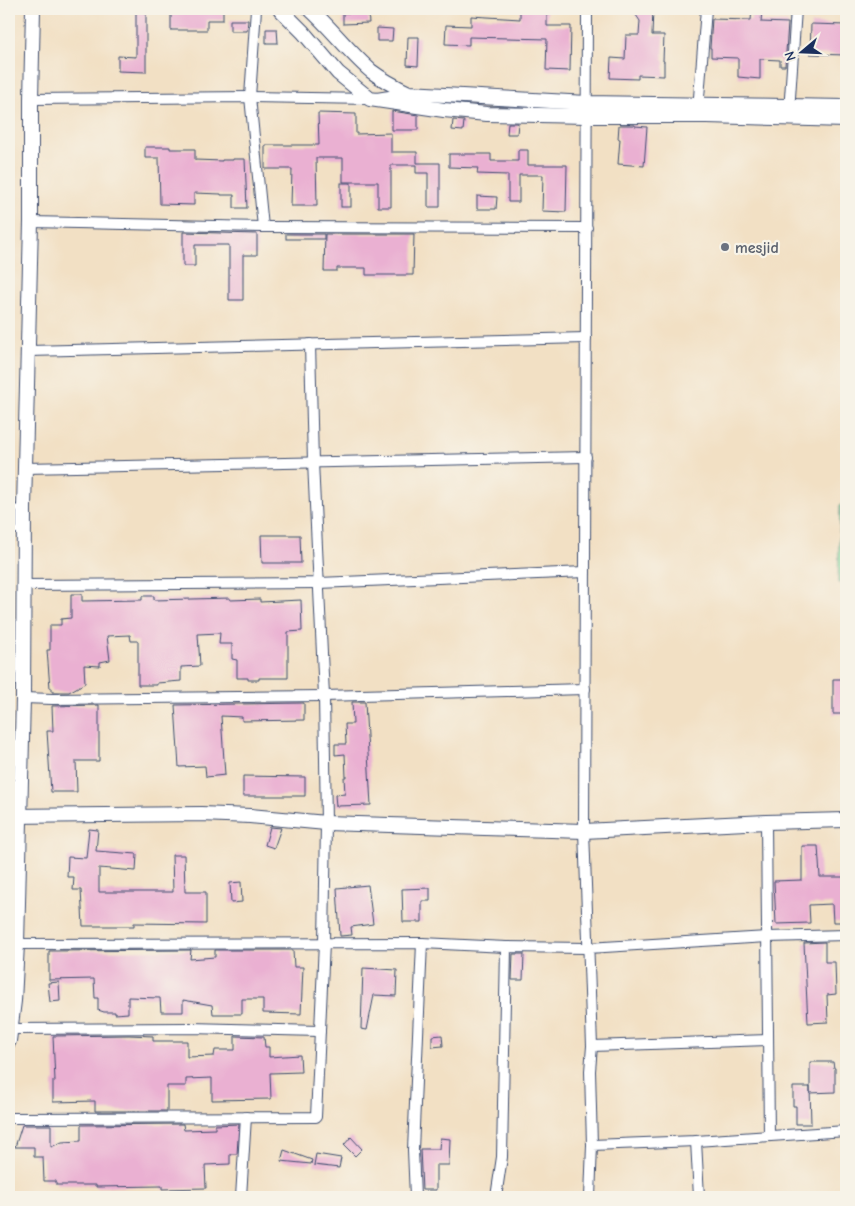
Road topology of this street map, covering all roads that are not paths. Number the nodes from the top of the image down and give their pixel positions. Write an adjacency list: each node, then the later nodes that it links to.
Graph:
1 (33, 9): 11 (street)
2 (256, 9): 9 (street)
3 (280, 9): 10 (street)
4 (310, 9): 8 (street)
5 (587, 9): 13 (street)
6 (706, 9): 14 (street)
7 (796, 9): 15 (street)
8 (409, 93): 10 (street); 13 (street)
9 (250, 98): 10 (street); 11 (street); 18 (street)
10 (370, 98): 13 (street)
11 (31, 99): 17 (street)
12 (846, 107): 15 (street)
13 (587, 110): 14 (street); 19 (street)
14 (698, 111): 15 (street)
15 (789, 112): 16 (street)
16 (846, 120)
17 (31, 222): 18 (street); 22 (street)
18 (264, 227): 19 (street)
19 (587, 228): 20 (street)
20 (586, 338): 21 (street); 23 (street)
21 (310, 344): 22 (street); 24 (street)
22 (28, 351): 25 (street)
23 (586, 457): 24 (street); 30 (street)
24 (313, 462): 25 (street); 31 (street)
25 (25, 468): 27 (street)
26 (9, 508): 27 (lane)
27 (24, 508): 29 (street)
28 (9, 530): 29 (lane)
29 (24, 531): 32 (street)
30 (585, 572): 31 (street); 33 (street)
31 (320, 584): 32 (street); 34 (street)
32 (24, 586): 35 (street)
33 (585, 689): 34 (street); 40 (street)
34 (324, 696): 35 (street); 39 (street)
35 (23, 698): 36 (street)
36 (14, 816): 39 (street); 45 (street)
37 (846, 820): 38 (street)
38 (766, 822): 40 (street); 42 (street)
39 (326, 823): 40 (street); 43 (street)
40 (584, 831): 47 (street)
41 (846, 934): 42 (street)
42 (767, 937): 47 (street); 50 (street)
43 (324, 943): 44 (street); 45 (street); 48 (street)
44 (422, 943): 46 (street); 59 (street)
45 (13, 944): 49 (street)
46 (506, 947): 47 (street); 60 (street)
47 (588, 948): 51 (street)
48 (320, 1031): 49 (street); 52 (street)
49 (10, 1035)
50 (768, 1040): 51 (street); 55 (street)
51 (592, 1046): 57 (street)
52 (246, 1117): 53 (street); 58 (street)
53 (9, 1118)
54 (846, 1131): 55 (street)
55 (769, 1136): 56 (street)
56 (696, 1141): 57 (street); 62 (street)
57 (592, 1145): 61 (street)
58 (241, 1197)
59 (415, 1197)
60 (496, 1197)
61 (590, 1197)
62 (699, 1197)

